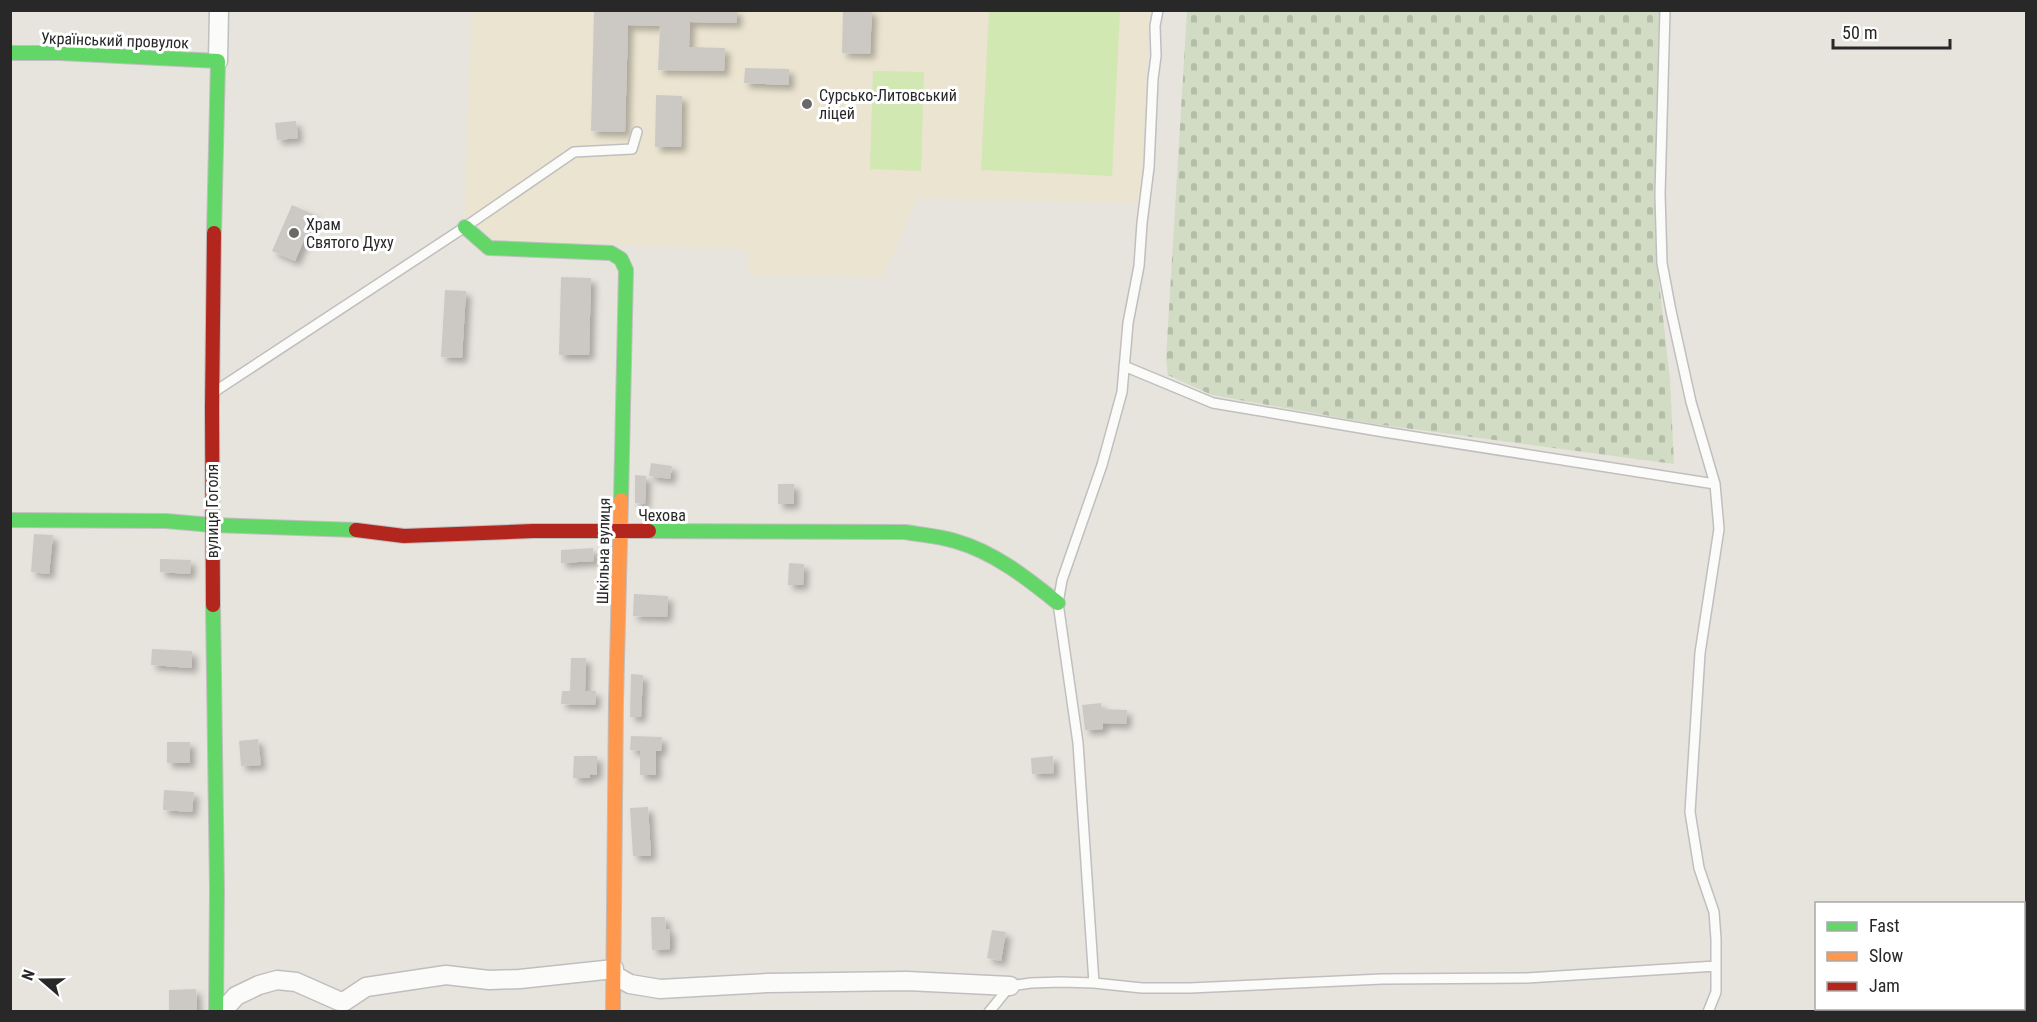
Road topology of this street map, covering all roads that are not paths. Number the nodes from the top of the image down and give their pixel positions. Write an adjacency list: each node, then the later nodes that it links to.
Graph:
1 (219, 10): 5 (street, вулиця Гоголя)
2 (1158, 10): 8 (lane)
3 (1665, 10): 10 (lane)
4 (10, 53): 5 (street, Український провулок)
5 (218, 61): 9 (street, вулиця Гоголя)
6 (637, 132): 7 (lane)
7 (465, 227): 9 (lane); 13 (street, Шкільна вулиця)
8 (1124, 366): 10 (lane); 14 (lane)
9 (212, 393): 12 (street, вулиця Гоголя)
10 (1715, 484): 15 (lane)
11 (10, 520): 12 (street, Чехова)
12 (212, 525): 13 (street, Чехова); 19 (street, вулиця Гоголя)
13 (621, 531): 14 (street, Чехова); 16 (street, Шкільна вулиця)
14 (1058, 603): 17 (lane)
15 (1716, 966): 17 (lane); 23 (lane)
16 (614, 972): 18 (street); 20 (street); 21 (street, Шкільна вулиця)
17 (1094, 983): 18 (lane)
18 (1010, 987): 22 (lane)
19 (216, 1011)
20 (222, 1011)
21 (613, 1011)
22 (989, 1011)
23 (1708, 1011)

